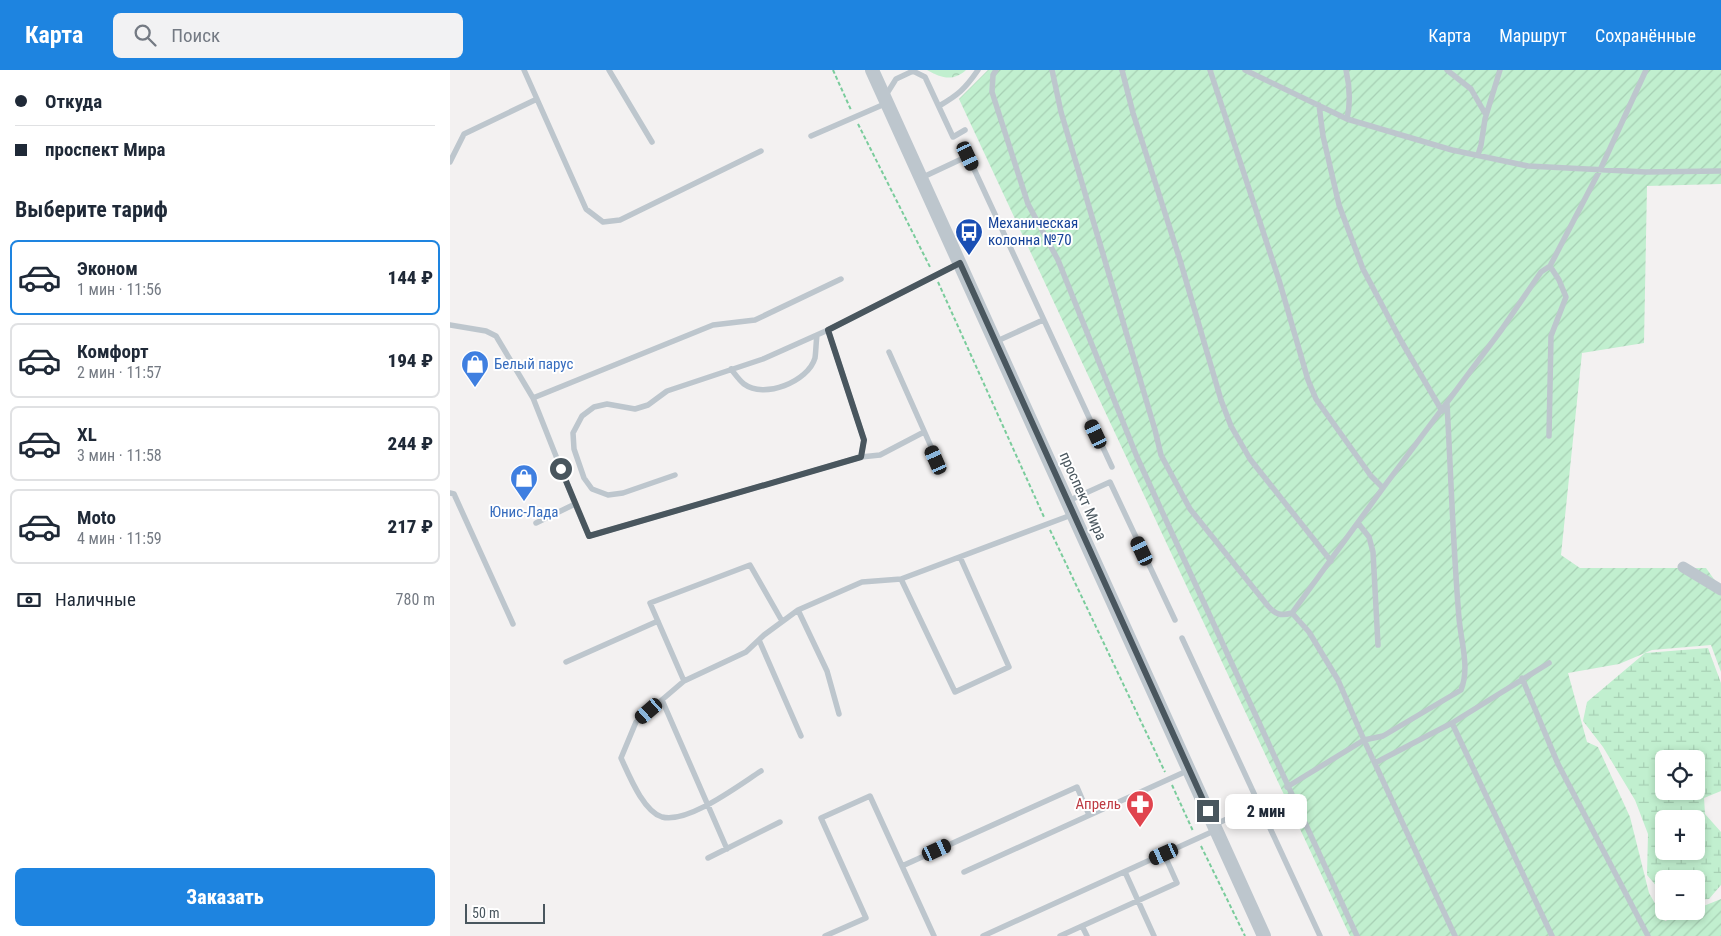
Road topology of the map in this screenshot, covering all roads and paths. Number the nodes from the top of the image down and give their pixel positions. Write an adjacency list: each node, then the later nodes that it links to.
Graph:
1 (524, 70): 16 (lane)
2 (609, 70): 25 (lane)
3 (833, 70): 21 (path)
4 (872, 70): 17 (street, проспект Мира)
5 (978, 70): 19 (lane)
6 (996, 70): 86 (lane)
7 (1052, 70): 65 (lane)
8 (1122, 70): 60 (lane)
9 (1210, 70): 52 (lane)
10 (1245, 70): 15 (lane)
11 (1346, 70): 22 (lane)
12 (1447, 70): 20 (lane)
13 (1500, 70): 20 (lane)
14 (1646, 70): 29 (lane)
15 (1252, 72): 18 (lane)
16 (537, 99): 26 (lane); 28 (lane)
17 (886, 100): 19 (lane); 21 (lane); 31 (street, проспект Мира)
18 (1319, 105): 22 (lane); 45 (lane)
19 (939, 106): 23 (lane)
20 (1486, 115): 27 (lane)
21 (855, 117): 24 (lane); 34 (path)
22 (1347, 119): 27 (lane)
23 (965, 130)
24 (811, 136)
25 (652, 142)
26 (760, 151)
27 (1478, 155): 29 (lane)
28 (450, 162)
29 (1601, 168): 30 (lane); 33 (lane)
30 (1721, 171)
31 (921, 178): 32 (street, проспект Мира); 36 (lane)
32 (960, 263): 34 (lane); 40 (street, проспект Мира)
33 (1550, 266): 44 (lane); 47 (lane)
34 (935, 276): 38 (lane); 58 (path)
35 (841, 279): 43 (lane)
36 (1043, 320): 40 (lane); 50 (lane)
37 (450, 325): 43 (lane)
38 (828, 330): 39 (lane); 48 (lane)
39 (817, 335): 42 (lane); 42 (lane)
40 (995, 342): 55 (street, проспект Мира)
41 (889, 352): 46 (lane)
42 (731, 369): 51 (lane)
43 (533, 398): 54 (lane)
44 (1447, 403): 45 (lane); 81 (lane)
45 (1442, 411): 52 (lane)
46 (924, 432): 48 (lane); 49 (lane)
47 (1549, 436)
48 (861, 457): 54 (lane)
49 (936, 460)
50 (1112, 467)
51 (675, 475)
52 (1383, 488): 57 (lane)
53 (450, 493): 69 (lane)
54 (575, 504): 56 (lane)
55 (1071, 508): 58 (lane); 66 (lane); 83 (street, проспект Мира)
56 (536, 523)
57 (1358, 523): 60 (lane); 72 (lane)
58 (1047, 524): 59 (lane); 85 (path)
59 (960, 557): 62 (lane); 62 (lane)
60 (1331, 561): 65 (lane)
61 (1683, 567): 63 (street)
62 (901, 579): 64 (lane)
63 (1721, 590)
64 (798, 610): 68 (lane); 78 (lane)
65 (1292, 613): 81 (lane)
66 (1174, 620)
67 (658, 621): 68 (lane); 73 (lane); 76 (lane)
68 (782, 621): 71 (lane)
69 (514, 624)
70 (1182, 638): 87 (lane)
71 (759, 640): 76 (lane); 80 (lane)
72 (1378, 645)
73 (566, 662)
74 (1549, 663): 75 (lane)
75 (1522, 678): 79 (lane); 113 (lane)
76 (684, 681): 77 (lane)
77 (662, 700): 88 (lane); 88 (lane)
78 (839, 714)
79 (1452, 723): 82 (lane); 112 (lane)
80 (801, 736)
81 (1364, 740): 82 (lane); 86 (lane)
82 (1375, 764): 111 (lane)
83 (1189, 770): 85 (lane); 91 (street, проспект Мира)
84 (761, 771): 88 (lane)
85 (1169, 779): 89 (lane); 92 (path)
86 (1288, 787): 110 (lane)
87 (1259, 804): 91 (lane); 109 (lane)
88 (708, 805): 93 (lane)
89 (1089, 815): 96 (lane); 97 (lane)
90 (780, 822): 93 (lane)
91 (1215, 827): 92 (lane); 108 (street, проспект Мира)
92 (1197, 838): 94 (lane); 107 (path)
93 (727, 849): 95 (lane)
94 (1164, 854): 98 (lane); 99 (lane)
95 (708, 858)
96 (902, 866): 101 (lane); 102 (lane)
97 (964, 872)
98 (1125, 872): 99 (lane); 103 (lane)
99 (1138, 901): 100 (lane); 106 (lane)
100 (1082, 926): 104 (lane); 105 (lane)
101 (825, 936)
102 (934, 936)
103 (983, 936)
104 (1060, 936)
105 (1087, 936)
106 (1154, 936)
107 (1245, 936)
108 (1264, 936)
109 (1320, 936)
110 (1357, 936)
111 (1454, 936)
112 (1552, 936)
113 (1648, 936)

